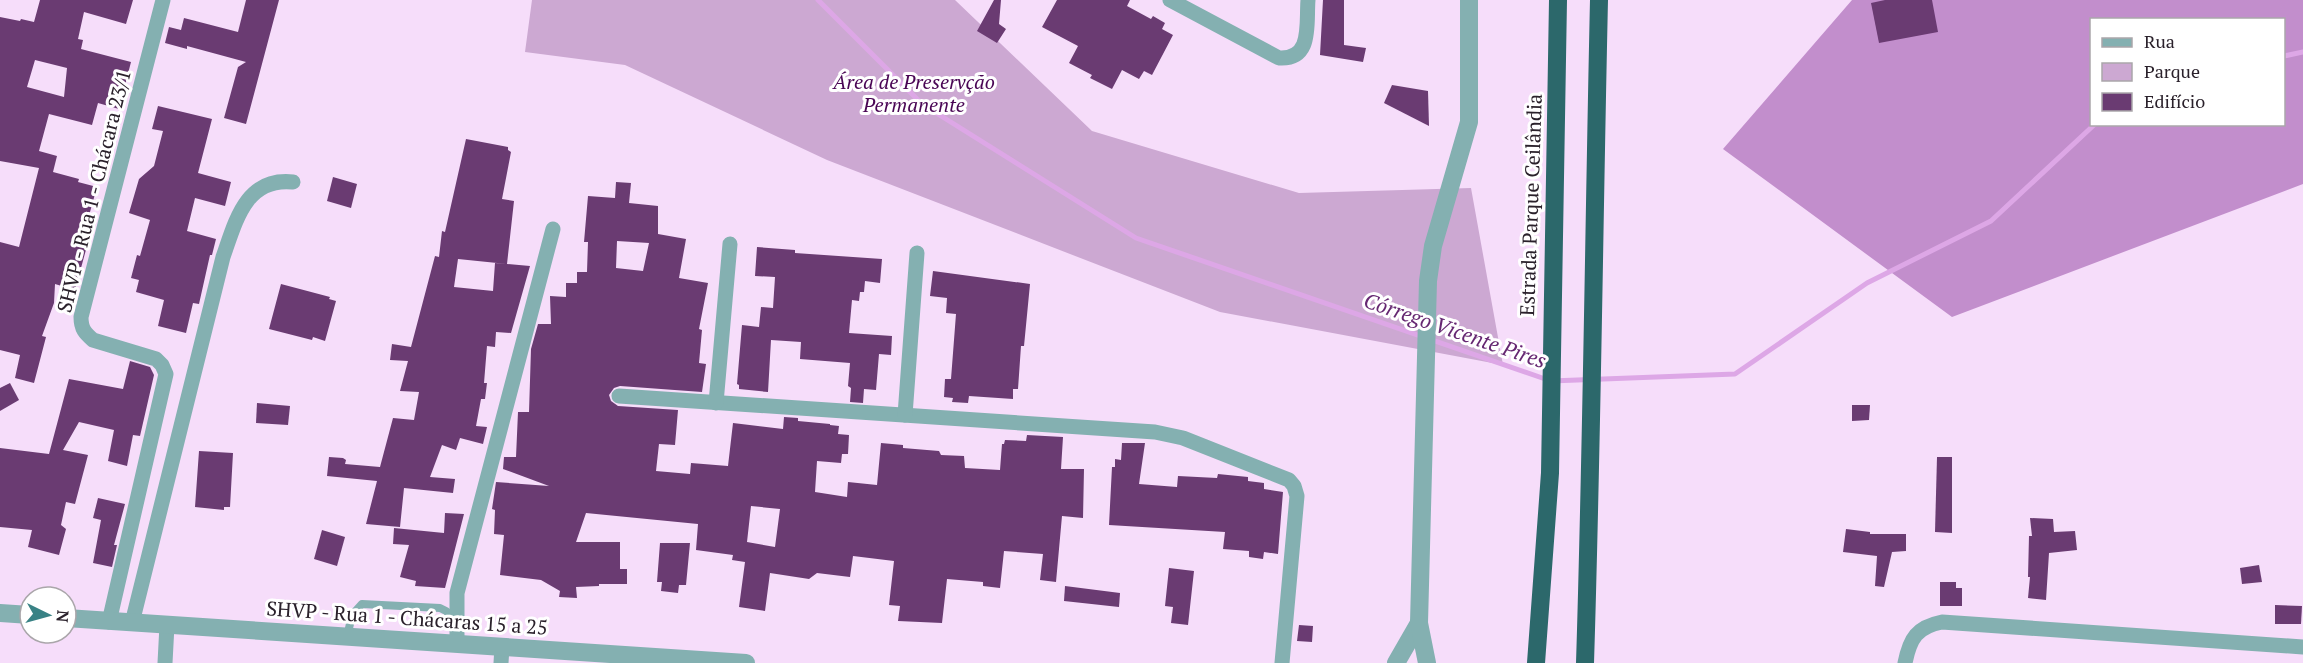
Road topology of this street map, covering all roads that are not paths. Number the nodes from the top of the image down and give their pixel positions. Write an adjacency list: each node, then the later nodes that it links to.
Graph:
1 (163, 0): 18 (street, SHVP - Rua 1 - Chácara 23/1)
2 (1170, 0): 3 (street)
3 (1308, 0)
4 (1469, 0): 20 (street)
5 (1558, 0): 32 (highway, Estrada Parque Ceilândia)
6 (1599, 0): 33 (highway)
7 (293, 182): 19 (street)
8 (553, 229): 17 (street)
9 (730, 244): 12 (street)
10 (917, 253): 13 (street)
11 (620, 396): 12 (street)
12 (716, 403): 13 (street)
13 (905, 415): 29 (street)
14 (0, 613): 15 (street)
15 (18, 614)
16 (78, 619): 18 (street, SHVP - Rua 1 - Chácaras 15 a 25)
17 (457, 621): 22 (lane); 23 (street)
18 (109, 622): 19 (street, SHVP - Rua 1 - Chácaras 15 a 25)
19 (132, 623): 21 (street, SHVP - Rua 1 - Chácaras 15 a 25)
20 (1419, 623): 30 (street); 31 (street)
21 (167, 625): 22 (street, SHVP - Rua 1 - Chácaras 15 a 25); 27 (street)
22 (347, 637): 23 (street, SHVP - Rua 1 - Chácaras 15 a 25)
23 (457, 644): 25 (street, SHVP - Rua 1 - Chácaras 15 a 25)
24 (2303, 647): 34 (street)
25 (502, 655): 26 (street, SHVP - Rua 1 - Chácaras 15 a 25)
26 (668, 661): 28 (street, SHVP - Rua 1 - Chácaras 15 a 25)
27 (165, 663)
28 (746, 663)
29 (1282, 663)
30 (1395, 663)
31 (1427, 663)
32 (1536, 663)
33 (1586, 663)
34 (1905, 663)

